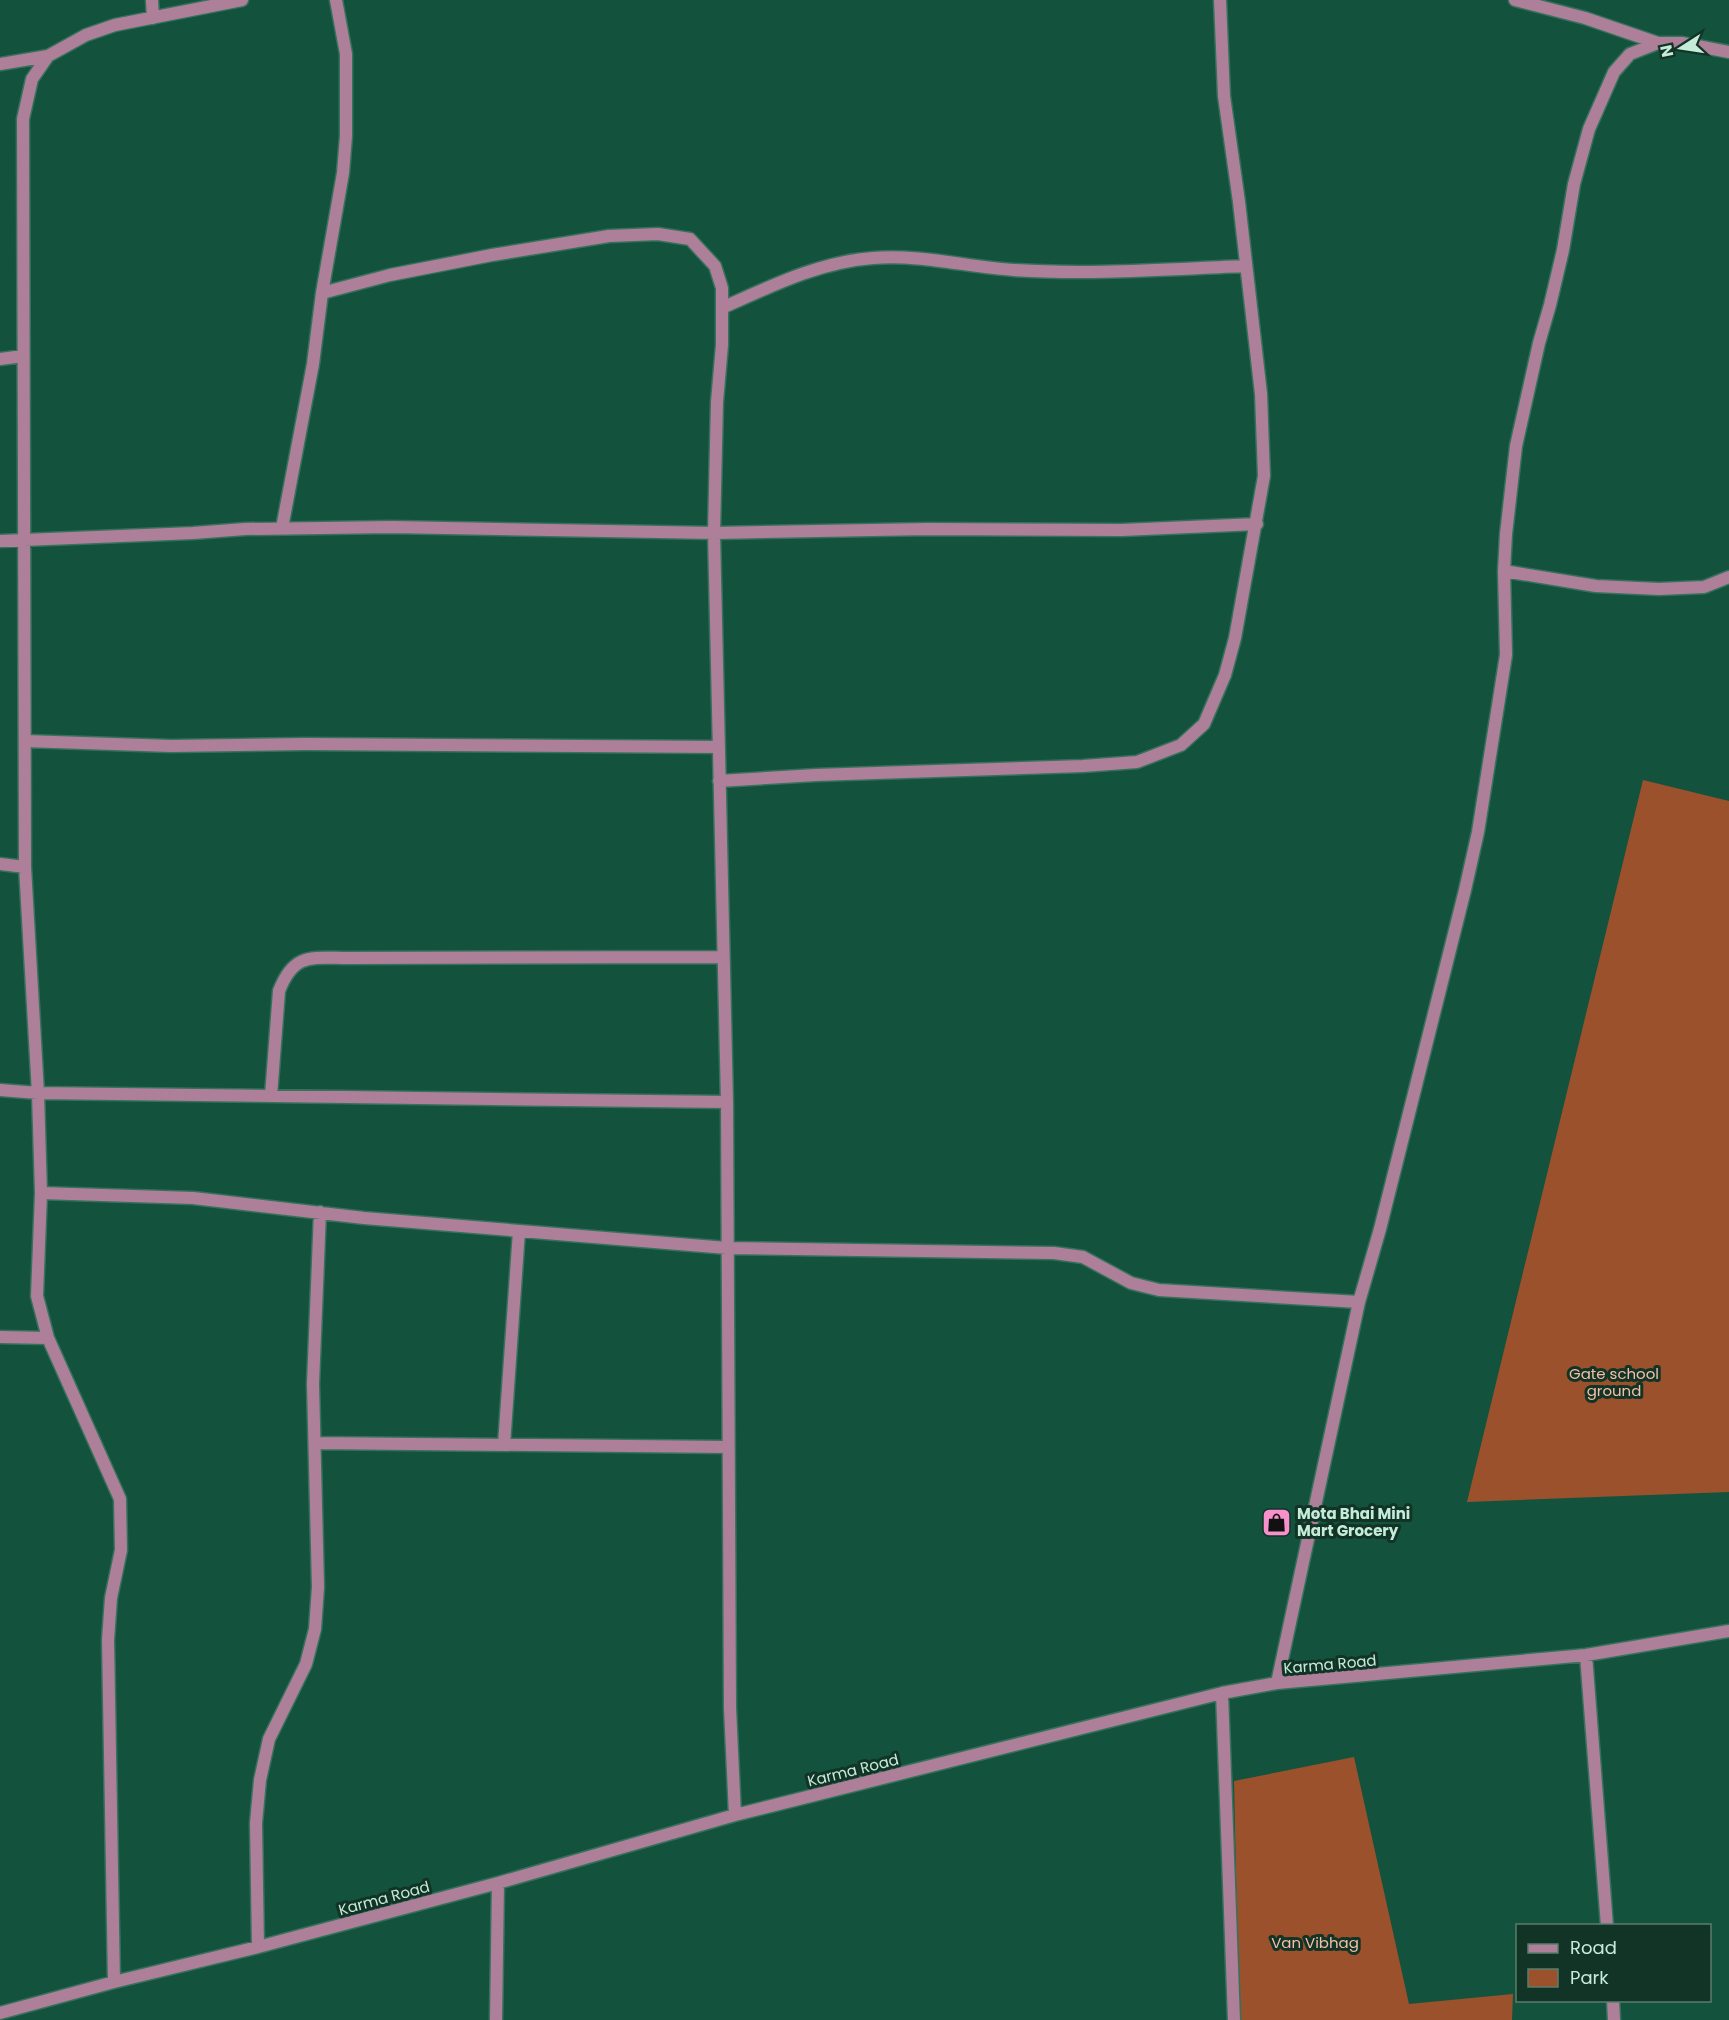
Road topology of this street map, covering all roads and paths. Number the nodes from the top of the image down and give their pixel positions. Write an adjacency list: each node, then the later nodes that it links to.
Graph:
1 (152, 0): 6 (street)
2 (242, 0): 6 (street)
3 (336, 0): 12 (street)
4 (1220, 0): 11 (street)
5 (1515, 0): 7 (street)
6 (153, 18): 9 (street)
7 (1658, 43): 8 (street); 21 (street)
8 (1729, 52)
9 (48, 56): 10 (street); 14 (street)
10 (0, 64)
11 (1246, 266): 13 (street); 16 (street)
12 (322, 293): 13 (street); 17 (street)
13 (722, 308): 18 (street)
14 (23, 356): 15 (street); 19 (street)
15 (0, 359)
16 (1257, 524): 18 (street); 25 (street)
17 (282, 528): 18 (street); 19 (street)
18 (714, 533): 24 (street)
19 (25, 541): 20 (street); 23 (street)
20 (0, 542)
21 (1504, 571): 22 (street); 37 (street)
22 (1729, 577)
23 (25, 741): 24 (street); 27 (street)
24 (719, 747): 25 (street)
25 (719, 781): 28 (street)
26 (0, 864): 27 (street)
27 (25, 867): 30 (street)
28 (723, 957): 31 (street); 32 (street)
29 (0, 1090): 30 (street)
30 (38, 1093): 31 (street); 33 (street)
31 (271, 1096): 32 (street)
32 (727, 1102): 36 (street)
33 (41, 1193): 34 (street); 39 (street)
34 (320, 1212): 35 (street); 40 (street)
35 (519, 1231): 36 (street); 41 (street)
36 (727, 1248): 37 (street); 42 (street)
37 (1359, 1302): 45 (street)
38 (0, 1337): 39 (street)
39 (48, 1338): 51 (street)
40 (315, 1443): 41 (street); 50 (street)
41 (504, 1444): 42 (street)
42 (728, 1447): 47 (street)
43 (1729, 1631): 44 (street, Karma Road)
44 (1586, 1655): 45 (street, Karma Road); 49 (street)
45 (1277, 1683): 46 (street, Karma Road)
46 (1222, 1693): 47 (street, Karma Road); 55 (street)
47 (735, 1815): 48 (street, Karma Road)
48 (498, 1882): 50 (street, Karma Road); 54 (street)
49 (1607, 1924)
50 (258, 1947): 51 (street, Karma Road)
51 (114, 1982): 53 (street, Karma Road)
52 (1613, 2002): 56 (street)
53 (0, 2013)
54 (496, 2020)
55 (1234, 2020)
56 (1614, 2020)

